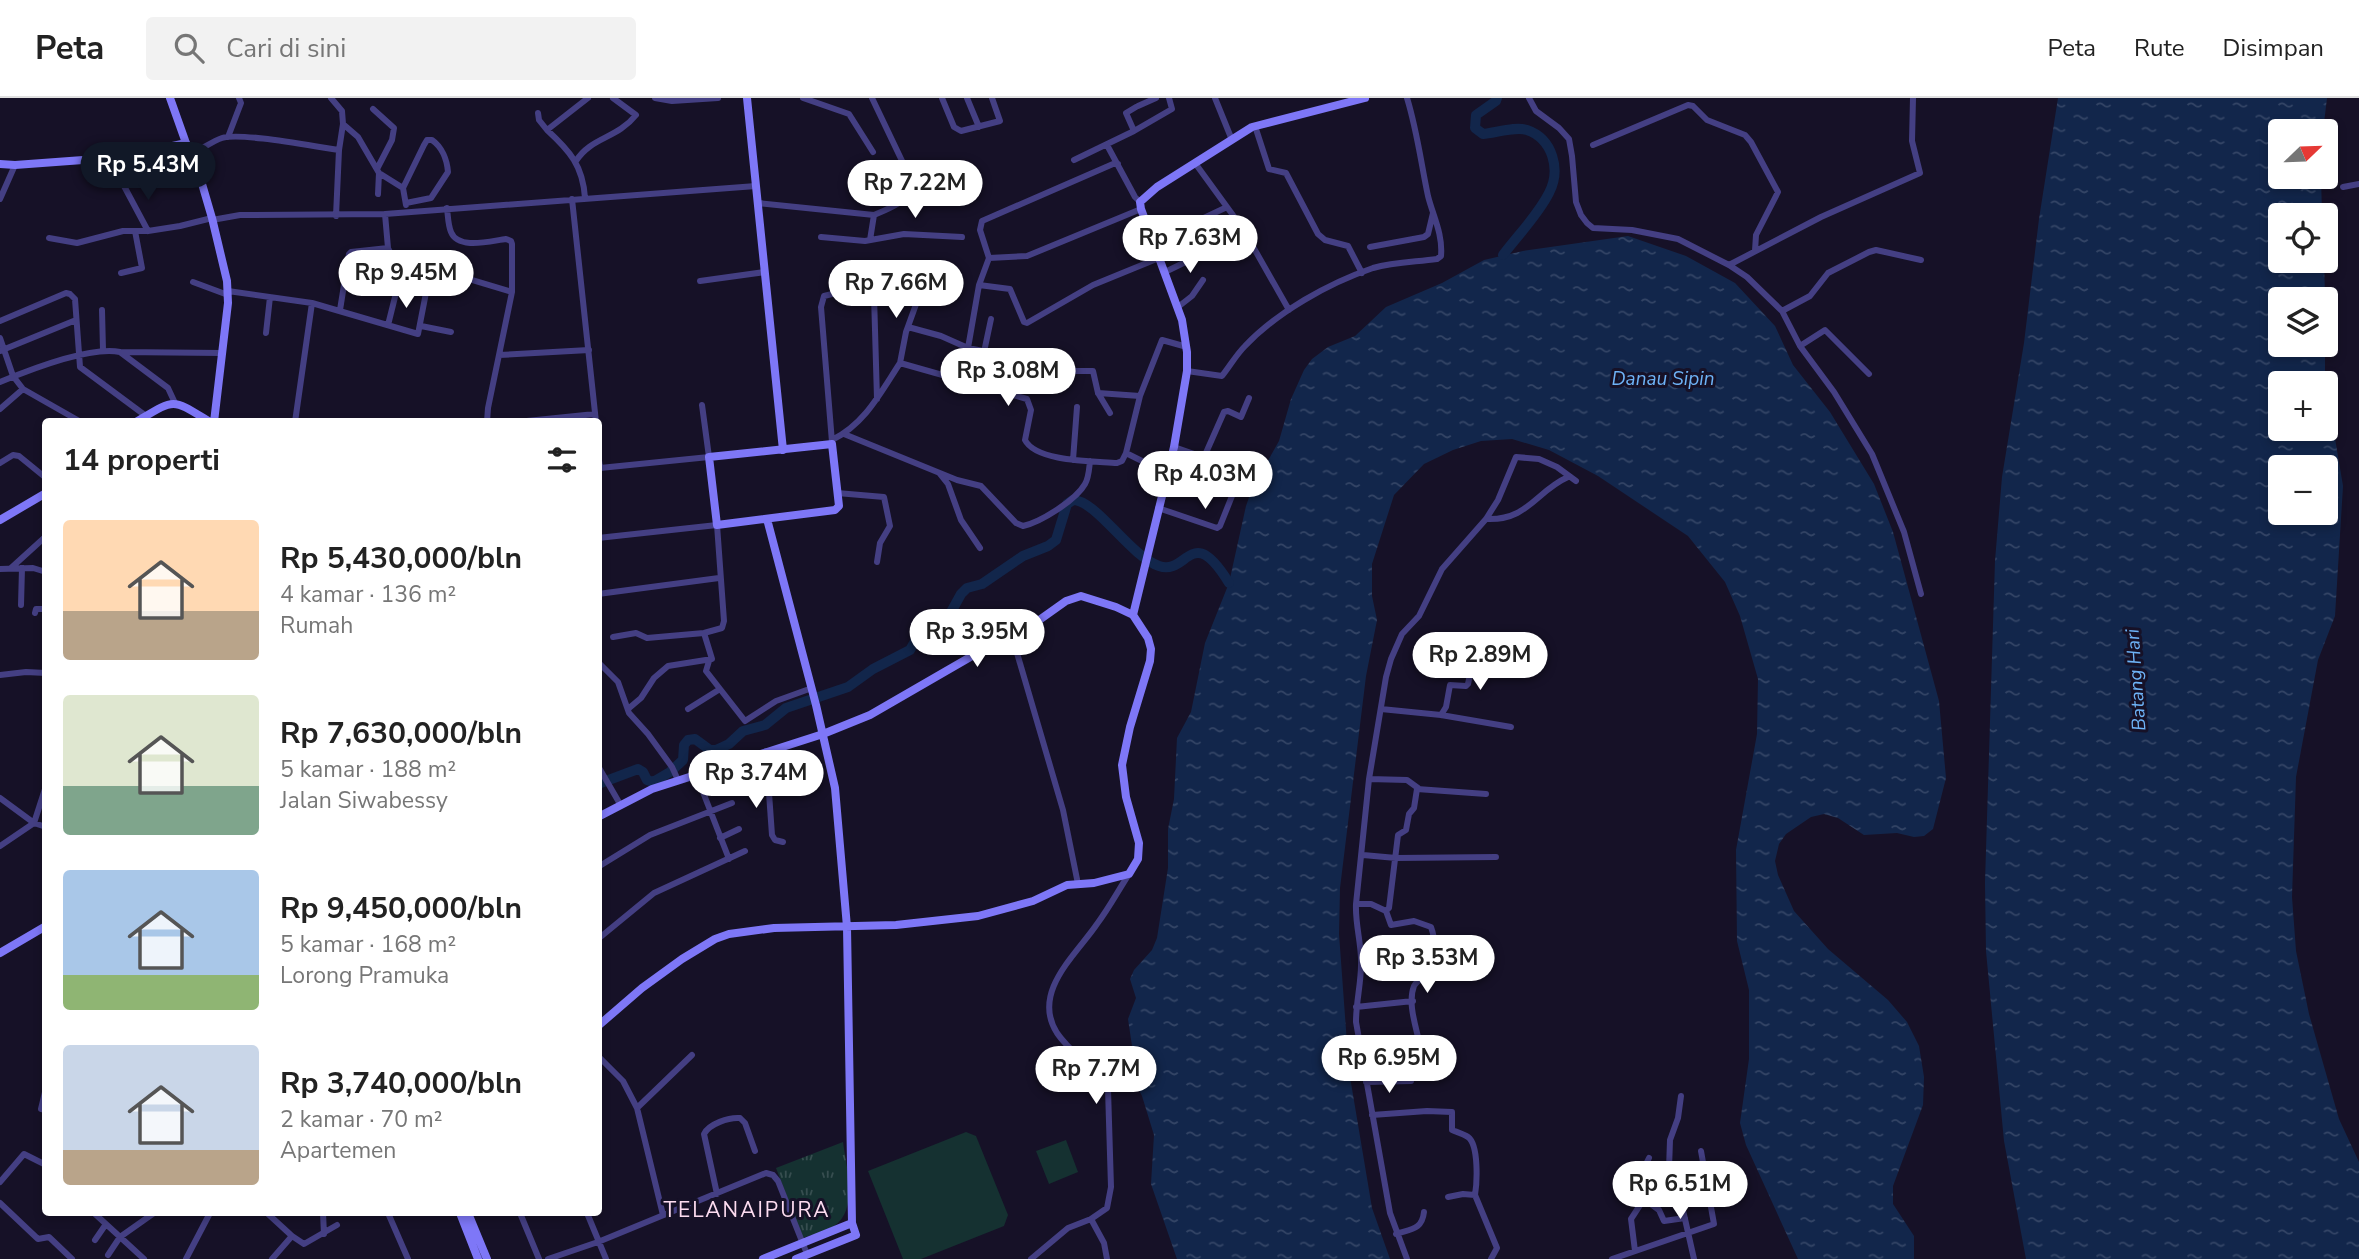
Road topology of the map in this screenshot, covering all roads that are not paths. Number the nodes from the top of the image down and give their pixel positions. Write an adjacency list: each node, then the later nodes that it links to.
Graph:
1 (170, 98): 31 (street)
2 (239, 98): 29 (street)
3 (331, 98): 24 (street)
4 (588, 98): 27 (street)
5 (613, 98): 38 (street)
6 (655, 98): 7 (street)
7 (718, 98)
8 (747, 98): 46 (street)
9 (803, 98): 35 (street)
10 (872, 98): 60 (street)
11 (942, 98): 26 (street)
12 (967, 98): 26 (street)
13 (992, 98): 26 (street)
14 (1156, 98): 28 (street)
15 (1169, 98): 28 (street)
16 (1215, 98): 30 (street)
17 (1365, 98): 21 (street)
18 (1406, 98): 58 (street)
19 (1530, 98): 77 (street)
20 (1913, 98): 72 (street)
21 (1336, 102): 25 (street)
22 (373, 109): 43 (street)
23 (538, 113): 27 (street)
24 (343, 124): 34 (street); 43 (street)
25 (1255, 126): 30 (street); 82 (street)
26 (979, 127)
27 (547, 130): 38 (street)
28 (1134, 131): 32 (street)
29 (228, 137): 34 (street); 36 (street)
30 (1232, 140): 39 (street)
31 (186, 143): 36 (street); 42 (street)
32 (1107, 145): 37 (street); 41 (street)
33 (1593, 145): 72 (street)
34 (339, 150): 61 (street)
35 (873, 152)
36 (193, 153): 62 (street)
37 (1074, 160)
38 (576, 161): 50 (street)
39 (1195, 163): 54 (street); 56 (street)
40 (0, 164): 42 (street)
41 (1118, 164): 54 (street); 74 (street)
42 (15, 165): 51 (street)
43 (378, 171): 48 (street); 49 (street)
44 (2359, 184): 47 (street)
45 (124, 186): 64 (street)
46 (756, 186): 50 (street); 53 (street)
47 (2343, 187)
48 (403, 188): 55 (street); 55 (street)
49 (378, 194)
50 (585, 198): 52 (street)
51 (0, 199)
52 (572, 199): 57 (street); 114 (street)
53 (758, 203): 60 (street); 79 (street)
54 (1140, 205): 69 (street); 74 (street)
55 (405, 207): 57 (street); 59 (street)
56 (1227, 207): 69 (street); 98 (street)
57 (447, 208): 89 (street)
58 (1433, 213): 70 (street); 82 (street)
59 (385, 214): 61 (street); 71 (street)
60 (874, 215): 68 (street)
61 (336, 216): 62 (street)
62 (212, 219): 64 (street); 90 (street)
63 (135, 231): 64 (street); 67 (street); 81 (street)
64 (148, 231)
65 (821, 237): 68 (street)
66 (962, 237): 68 (street)
67 (49, 238)
68 (870, 240)
69 (1153, 242): 75 (street)
70 (1370, 247)
71 (388, 248): 78 (street); 97 (street)
72 (1755, 251): 77 (street)
73 (1204, 253): 80 (street)
74 (989, 258): 87 (street)
75 (1159, 258): 80 (street); 87 (street)
76 (1921, 260): 99 (street)
77 (1729, 265): 99 (street)
78 (431, 267): 89 (street); 104 (street)
79 (765, 272): 84 (street); 147 (street)
80 (1164, 272): 95 (street)
81 (121, 273)
82 (1362, 273): 98 (street)
83 (1203, 279): 95 (street)
84 (700, 281)
85 (194, 282): 90 (street)
86 (923, 285): 105 (street)
87 (979, 285): 111 (street)
88 (397, 289): 103 (street)
89 (512, 292): 118 (street)
90 (228, 293): 93 (street); 117 (street)
91 (836, 293): 145 (street)
92 (874, 295): 130 (street)
93 (270, 297): 94 (street); 107 (street)
94 (312, 303): 97 (street); 141 (street)
95 (1178, 307): 110 (street)
96 (102, 310): 113 (street)
97 (340, 310): 103 (street)
98 (1289, 310): 121 (street)
99 (1782, 311): 109 (street)
100 (990, 319): 116 (street)
101 (76, 320): 102 (street); 112 (street); 119 (street)
102 (0, 321)
103 (388, 325): 104 (street)
104 (421, 326): 106 (street)
105 (908, 327): 111 (street); 120 (street)
106 (451, 332)
107 (266, 333)
108 (0, 338): 112 (street)
109 (1800, 346): 122 (street); 177 (street)
110 (1187, 347): 121 (street); 128 (street)
111 (968, 348): 116 (street); 124 (street)
112 (2, 350): 123 (street)
113 (103, 350): 115 (street); 119 (street)
114 (589, 350): 118 (street); 143 (street)
115 (120, 352): 117 (street); 131 (street)
116 (984, 352): 127 (street)
117 (222, 353): 140 (street)
118 (499, 355): 142 (street)
119 (79, 356): 123 (street); 136 (street)
120 (900, 363): 124 (street); 130 (street)
121 (1187, 371): 146 (street)
122 (1869, 374)
123 (13, 376): 125 (street); 126 (street)
124 (955, 379): 150 (street)
125 (0, 382)
126 (23, 389): 134 (street); 137 (street)
127 (1098, 393): 128 (street); 135 (street)
128 (1140, 396): 148 (street)
129 (1249, 398): 146 (street)
130 (877, 401): 144 (street)
131 (175, 403): 136 (street); 139 (street)
132 (702, 405): 149 (street)
133 (1077, 407): 150 (street)
134 (0, 409)
135 (1110, 413)
136 (145, 416): 138 (street)
137 (73, 418)
138 (142, 418)
139 (205, 418)
140 (213, 418)
141 (296, 418)
142 (488, 418)
143 (596, 418)
144 (844, 434): 145 (street); 154 (street)
145 (832, 442): 147 (street); 160 (street)
146 (1174, 447): 155 (street)
147 (783, 450): 149 (street)
148 (1126, 453): 151 (street); 155 (street)
149 (709, 457): 153 (street); 166 (street)
150 (1073, 460): 151 (street)
151 (1090, 461): 154 (street)
152 (0, 463): 156 (street)
153 (602, 468)
154 (939, 472): 169 (street)
155 (1168, 474): 162 (street)
156 (42, 475)
157 (1568, 477): 159 (street); 164 (street); 164 (street)
158 (1238, 481): 162 (street)
159 (1576, 481)
160 (837, 493): 163 (street); 170 (street)
161 (42, 495): 165 (street)
162 (1158, 508): 181 (street)
163 (767, 519): 166 (street); 191 (street)
164 (1486, 519): 194 (street)
165 (0, 520)
166 (717, 525): 167 (street); 175 (street)
167 (602, 538)
168 (42, 540): 171 (street)
169 (980, 548)
170 (877, 562)
171 (12, 568): 172 (street); 173 (street)
172 (22, 568): 174 (street); 178 (street)
173 (0, 569)
174 (42, 571)
175 (719, 578): 176 (street); 182 (street)
176 (602, 593)
177 (1921, 594)
178 (21, 605)
179 (42, 609): 180 (street)
180 (35, 613)
181 (1133, 615): 183 (street); 223 (street)
182 (704, 633): 184 (street); 186 (street)
183 (1012, 636): 197 (street); 224 (street)
184 (614, 637)
185 (1477, 642): 195 (street)
186 (709, 661): 190 (street); 192 (street)
187 (602, 666): 192 (street)
188 (42, 673): 189 (street)
189 (0, 675)
190 (720, 689): 191 (street); 193 (street)
191 (812, 690): 197 (street)
192 (628, 709): 200 (street)
193 (688, 709)
194 (1381, 709): 195 (street); 202 (street)
195 (1441, 715): 196 (street)
196 (1511, 727)
197 (823, 734): 198 (street); 227 (street)
198 (766, 751): 201 (street); 215 (street)
199 (602, 772): 208 (street)
200 (674, 773): 201 (street); 208 (street)
201 (696, 774): 209 (street)
202 (1369, 779): 203 (street); 218 (street)
203 (1418, 789): 204 (street); 220 (street)
204 (1486, 794)
205 (0, 798): 211 (street)
206 (42, 798): 211 (street)
207 (732, 803): 209 (street)
208 (620, 804): 210 (street)
209 (709, 811): 214 (street); 222 (street)
210 (602, 815)
211 (34, 823): 212 (street); 216 (street)
212 (42, 826)
213 (739, 829): 214 (street)
214 (720, 838): 221 (street)
215 (783, 842)
216 (0, 846)
217 (745, 851): 221 (street)
218 (1363, 855): 220 (street); 225 (street)
219 (1496, 857): 220 (street)
220 (1396, 858): 226 (street)
221 (729, 859): 229 (street)
222 (602, 865)
223 (1129, 874): 224 (street); 265 (street)
224 (1078, 884): 227 (street)
225 (1356, 904): 226 (street); 232 (street)
226 (1386, 911): 231 (street)
227 (847, 927): 233 (street); 266 (street)
228 (42, 931): 230 (street)
229 (602, 936)
230 (0, 955)
231 (1413, 1001): 232 (street); 235 (street)
232 (1356, 1007): 235 (street)
233 (602, 1023)
234 (692, 1055): 240 (street)
235 (1361, 1059): 238 (street)
236 (602, 1060): 240 (street)
237 (1411, 1081): 238 (street)
238 (1366, 1082): 241 (street)
239 (1681, 1096): 264 (street)
240 (637, 1108): 253 (street)
241 (1372, 1115): 248 (street); 271 (street)
242 (755, 1151): 247 (street)
243 (1701, 1151): 269 (street)
244 (1649, 1158): 250 (street)
245 (42, 1163): 246 (street)
246 (0, 1181)
247 (717, 1194): 253 (street); 276 (street)
248 (1475, 1195): 249 (street); 296 (street)
249 (1448, 1197)
250 (1644, 1199): 264 (street); 278 (street)
251 (0, 1203): 283 (street)
252 (1424, 1212): 271 (street)
253 (663, 1215): 275 (street)
254 (97, 1216): 267 (street)
255 (150, 1216): 273 (street)
256 (208, 1216): 284 (street)
257 (270, 1216): 272 (street)
258 (323, 1216): 270 (street)
259 (389, 1216): 285 (street)
260 (461, 1216): 286 (street)
261 (469, 1216): 287 (street)
262 (521, 1216): 288 (street)
263 (588, 1216): 275 (street)
264 (1685, 1218): 269 (street)
265 (1091, 1219): 293 (street); 294 (street)
266 (852, 1223): 276 (street); 279 (street)
267 (106, 1224): 273 (street); 274 (street)
268 (337, 1225): 270 (street)
269 (1689, 1233): 278 (street); 298 (street)
270 (324, 1234): 272 (street)
271 (1396, 1234): 295 (street)
272 (292, 1236): 281 (street)
273 (120, 1237): 280 (street); 282 (street)
274 (94, 1240)
275 (598, 1242): 289 (street); 290 (street)
276 (802, 1243): 279 (street); 291 (street)
277 (266, 1250): 281 (street)
278 (1634, 1251): 297 (street)
279 (807, 1254): 292 (street)
280 (108, 1255)
281 (273, 1257)
282 (143, 1258)
283 (72, 1259)
284 (186, 1259)
285 (408, 1259)
286 (478, 1259)
287 (487, 1259)
288 (539, 1259)
289 (548, 1259)
290 (606, 1259)
291 (762, 1259)
292 (796, 1259)
293 (1031, 1259)
294 (1107, 1259)
295 (1407, 1259)
296 (1491, 1259)
297 (1612, 1259)
298 (1694, 1259)

